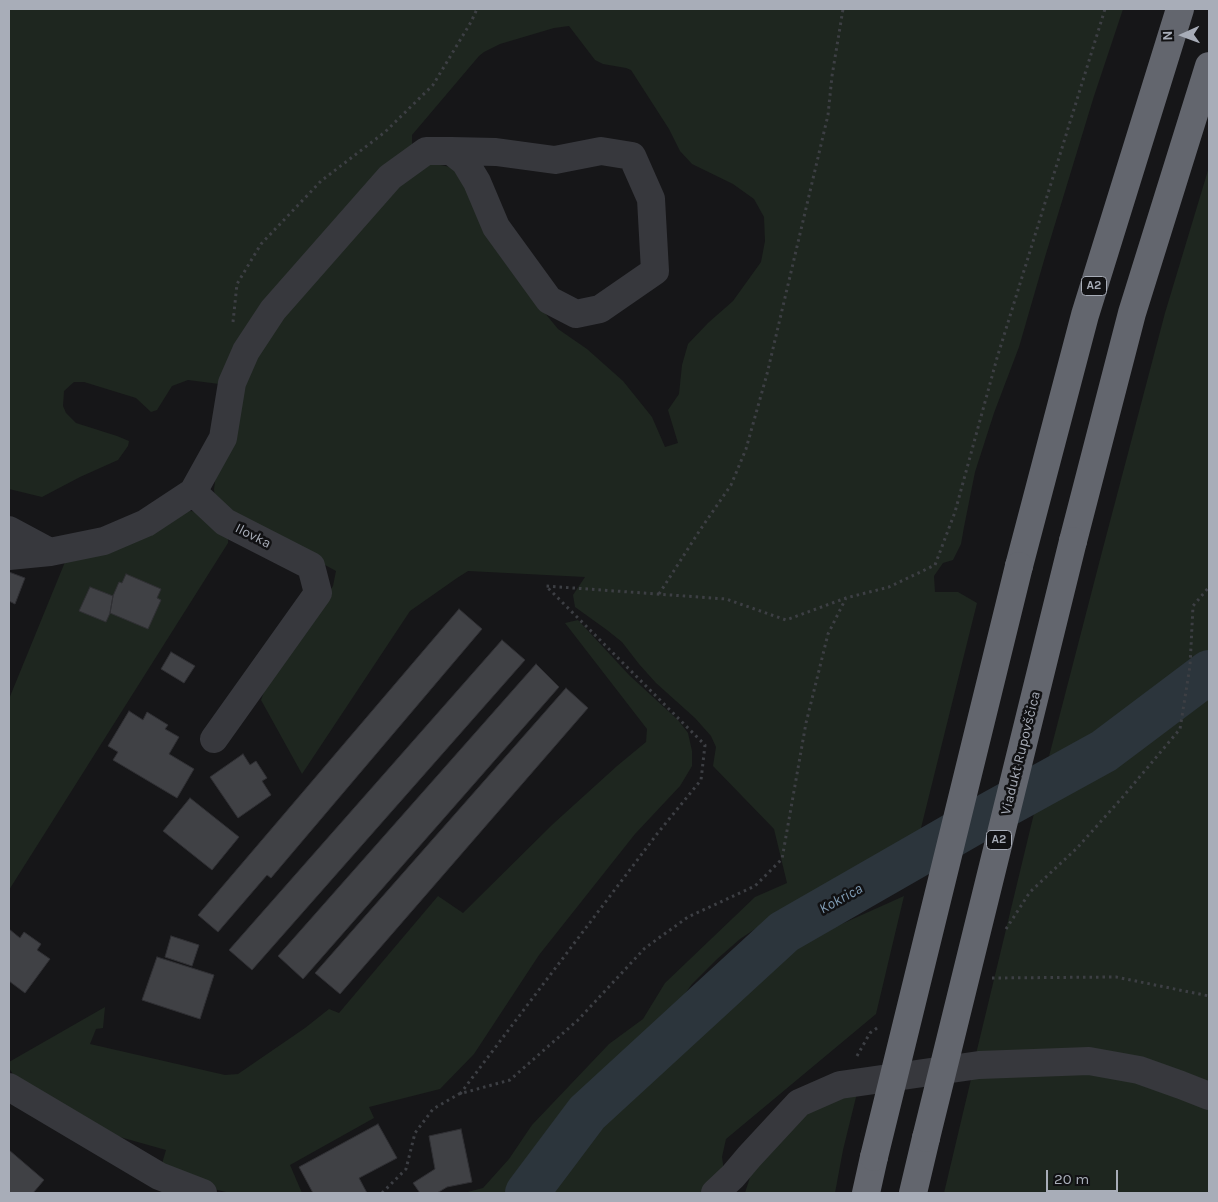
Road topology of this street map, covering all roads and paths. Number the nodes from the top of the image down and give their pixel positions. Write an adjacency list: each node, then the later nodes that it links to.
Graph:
1 (477, 9): 7 (path)
2 (844, 9): 13 (path)
3 (1105, 9): 14 (path)
4 (1180, 9): 27 (highway, A2, bridge)
5 (1209, 66): 28 (highway, Viadukt Rupovščica / A2, bridge)
6 (451, 151): 6 (street); 8 (street)
7 (233, 329)
8 (193, 492): 10 (street); 15 (street, Ilovka)
9 (9, 530): 10 (street)
10 (50, 552): 11 (street)
11 (9, 556)
12 (1209, 587): 16 (path)
13 (659, 594): 14 (path); 22 (path)
14 (846, 598): 22 (path)
15 (214, 739)
16 (1006, 929)
17 (989, 978): 18 (path)
18 (1209, 996)
19 (886, 1021): 20 (path)
20 (840, 1084): 23 (street); 24 (street)
21 (9, 1087): 25 (street)
22 (460, 1094): 26 (path)
23 (1209, 1096)
24 (729, 1188)
25 (203, 1193)
26 (382, 1193)
27 (866, 1193)
28 (913, 1193)

